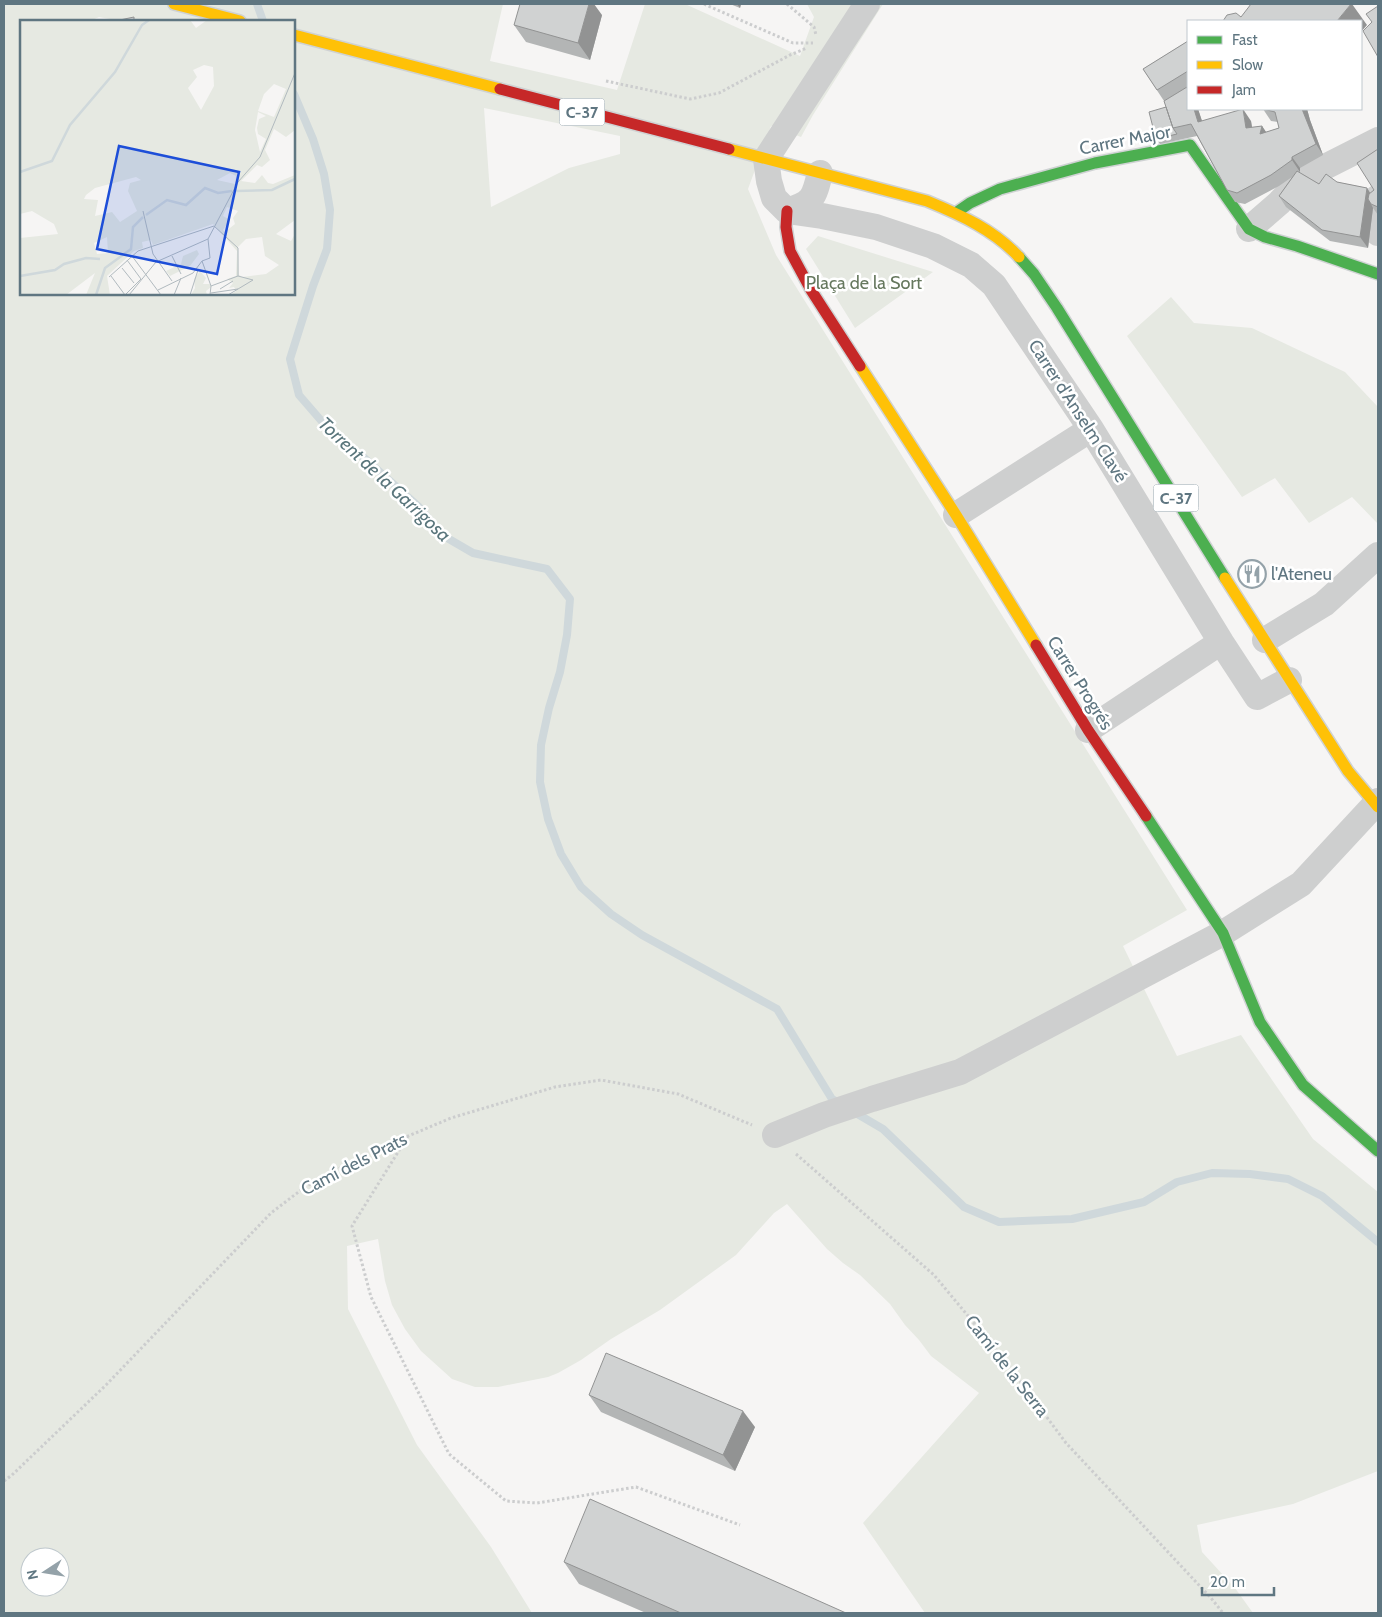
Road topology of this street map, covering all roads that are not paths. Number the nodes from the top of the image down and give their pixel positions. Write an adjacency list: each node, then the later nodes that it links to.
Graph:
1 (174, 4): 3 (street)
2 (867, 4): 6 (street)
3 (236, 20)
4 (295, 35): 6 (street, Carrer d'Anselm Clavé / C-37)
5 (1378, 140): 11 (street)
6 (766, 159): 7 (street, Carrer d'Anselm Clavé / C-37); 9 (street)
7 (820, 173): 9 (street); 10 (street, Carrer d'Anselm Clavé / C-37)
8 (1377, 198): 12 (street)
9 (787, 211): 14 (street, Carrer d'Anselm Clavé); 15 (street, Carrer Progrés)
10 (957, 212): 11 (street, Carrer Major); 17 (street, Carrer d'Anselm Clavé / C-37)
11 (1248, 229): 13 (street)
12 (1378, 233)
13 (1378, 274)
14 (1091, 429): 15 (street); 18 (street, Carrer d'Anselm Clavé)
15 (956, 515): 20 (street, Carrer Progrés)
16 (1378, 555): 17 (street)
17 (1265, 640): 19 (street, Carrer d'Anselm Clavé / C-37)
18 (1221, 642): 19 (street, Carrer d'Anselm Clavé); 20 (street)
19 (1289, 680): 21 (street, Carrer d'Anselm Clavé / C-37)
20 (1088, 730): 22 (street, Carrer Progrés)
21 (1377, 805): 22 (street)
22 (1223, 933): 23 (street); 24 (street, Carrer Progrés)
23 (775, 1135)
24 (1378, 1152)

